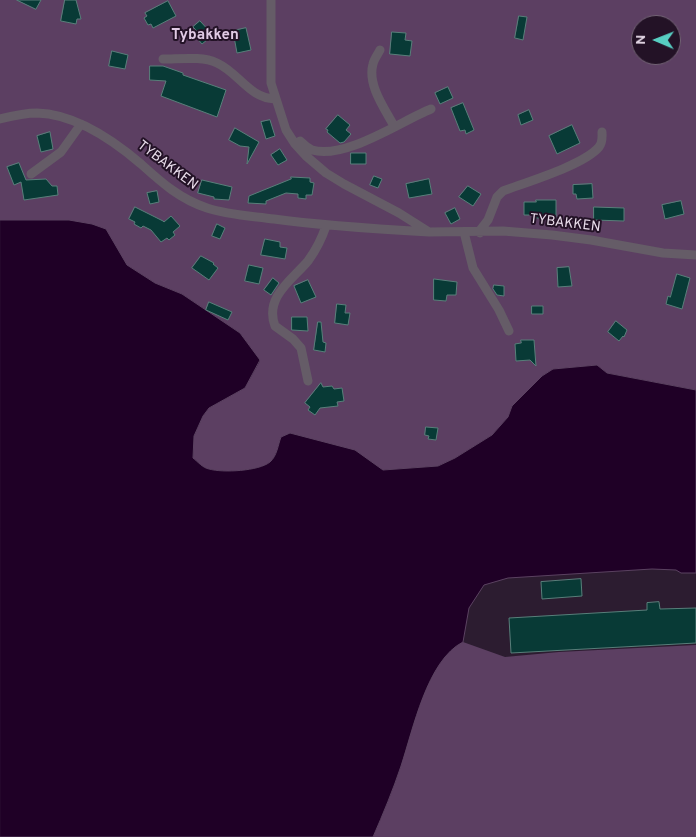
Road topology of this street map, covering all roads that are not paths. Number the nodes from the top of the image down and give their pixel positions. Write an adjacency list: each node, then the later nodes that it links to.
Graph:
1 (271, 0): 4 (street)
2 (380, 50): 8 (street)
3 (163, 59): 4 (street)
4 (275, 99): 10 (street)
5 (431, 109): 8 (street)
6 (0, 118): 7 (street, TYBAKKEN)
7 (81, 124): 11 (street); 12 (street, TYBAKKEN)
8 (394, 126): 10 (street)
9 (602, 132): 15 (street)
10 (295, 144): 13 (street)
11 (31, 174)
12 (326, 226): 13 (street, TYBAKKEN); 18 (street)
13 (429, 232): 14 (street, TYBAKKEN)
14 (464, 232): 15 (street, TYBAKKEN); 17 (street)
15 (480, 233): 16 (street, TYBAKKEN)
16 (696, 255)
17 (509, 331)
18 (308, 381)

